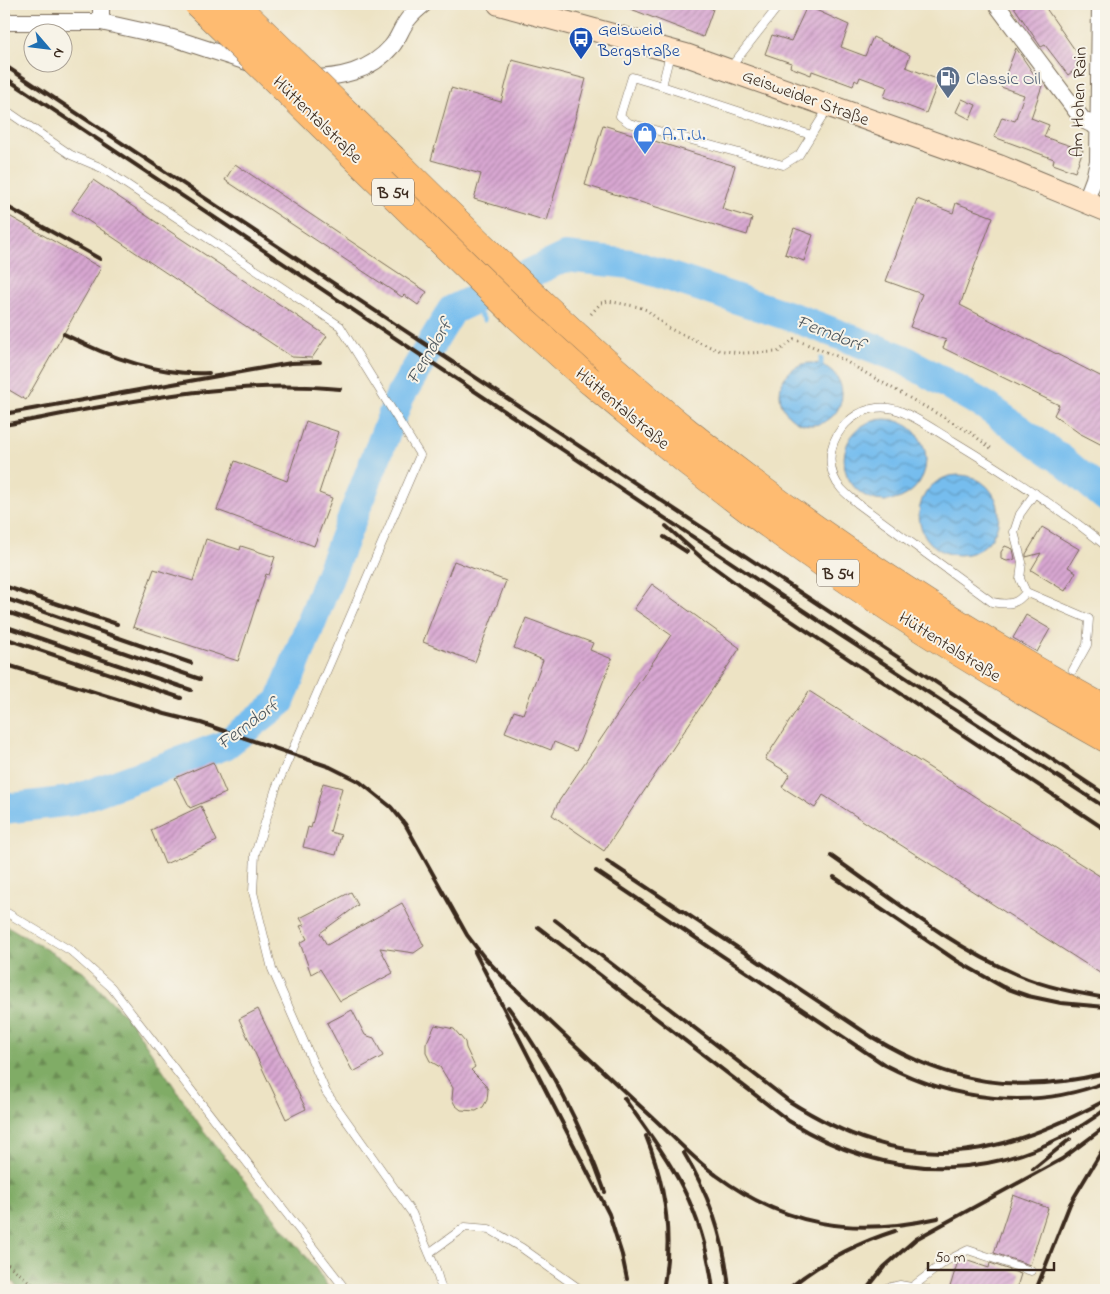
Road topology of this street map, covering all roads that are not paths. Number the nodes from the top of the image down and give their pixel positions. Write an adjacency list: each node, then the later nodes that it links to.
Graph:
1 (101, 4): 10 (street)
2 (198, 4): 21 (highway, Hüttentalstraße / B 54, bridge)
3 (234, 4): 21 (highway, Hüttentalstraße / B 54, bridge)
4 (424, 4): 10 (street)
5 (500, 4): 11 (main road, Geisweider Straße)
6 (780, 4): 13 (lane)
7 (996, 4): 17 (street)
8 (1100, 4): 12 (street, Am Hohen Rain)
9 (4, 22): 10 (street)
10 (100, 22)
11 (670, 51): 13 (main road, Geisweider Straße); 14 (lane)
12 (1103, 52): 17 (street, Am Hohen Rain)
13 (728, 70): 15 (main road, Geisweider Straße)
14 (662, 86): 18 (lane); 18 (lane)
15 (830, 106): 18 (lane); 19 (main road, Geisweider Straße)
16 (4, 109): 29 (lane)
17 (1099, 128): 19 (street, Am Hohen Rain)
18 (811, 135)
19 (1086, 200): 20 (main road, Geisweider Straße)
20 (1106, 210)
21 (596, 370): 26 (highway, Hüttentalstraße / B 54); 27 (highway, Hüttentalstraße / B 54)
22 (1035, 493): 23 (lane); 24 (lane); 24 (lane)
23 (1106, 546)
24 (1026, 592): 25 (lane)
25 (1073, 670)
26 (1106, 710)
27 (1106, 738)
28 (4, 911): 33 (lane)
29 (429, 1253): 34 (lane); 35 (lane)
30 (1031, 1271): 31 (lane)
31 (912, 1287): 32 (lane); 37 (lane)
32 (901, 1288): 36 (lane)
33 (346, 1290)
34 (442, 1290)
35 (581, 1290)
36 (879, 1290)
37 (928, 1290)

